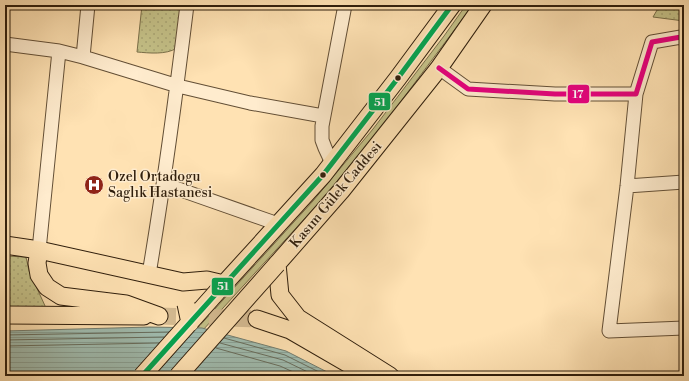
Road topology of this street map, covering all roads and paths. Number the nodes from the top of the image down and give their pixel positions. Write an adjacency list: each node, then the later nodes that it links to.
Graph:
1 (88, 5): 9 (street)
2 (187, 5): 11 (street)
3 (345, 5): 13 (street)
4 (452, 5): 14 (main road, Kasım Gülek Caddesi)
5 (484, 5): 10 (main road, Kasım Gülek Caddesi)
6 (684, 40): 12 (street)
7 (5, 44): 8 (street)
8 (59, 51): 9 (street); 20 (street)
9 (83, 57): 11 (street)
10 (439, 68): 12 (street); 21 (main road, Kasım Gülek Caddesi)
11 (178, 86): 13 (street); 16 (street)
12 (636, 94): 17 (street)
13 (323, 116): 14 (street)
14 (332, 163): 18 (main road, Kasım Gülek Caddesi)
15 (684, 182): 17 (street)
16 (164, 184): 18 (street); 22 (street)
17 (627, 186): 28 (street)
18 (278, 224): 24 (main road, Kasım Gülek Caddesi)
19 (5, 245): 20 (main road)
20 (39, 250): 22 (main road); 25 (main road)
21 (277, 264): 30 (main road, Kasım Gülek Caddesi, bridge); 32 (main road)
22 (149, 274): 23 (main road)
23 (183, 282): 24 (main road); 27 (main road, bridge)
24 (224, 284): 27 (main road, Kasım Gülek Caddesi, bridge)
25 (5, 315)
26 (257, 319): 31 (main road)
27 (190, 323): 29 (main road, Kasım Gülek Caddesi, bridge)
28 (684, 328)
29 (142, 376)
30 (178, 376)
31 (370, 376)
32 (390, 376)

